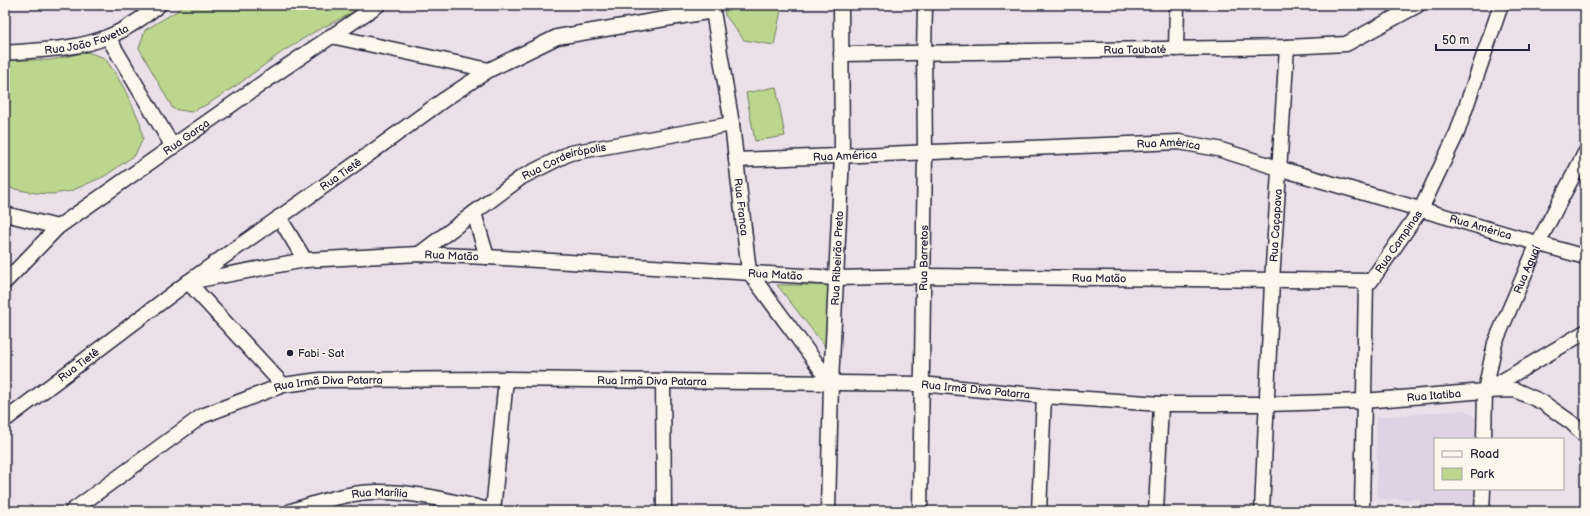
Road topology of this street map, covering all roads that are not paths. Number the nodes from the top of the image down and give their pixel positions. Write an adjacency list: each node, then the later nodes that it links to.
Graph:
1 (159, 5): 10 (street, Rua João Favetta)
2 (378, 5): 9 (street, Rua Garça)
3 (841, 5): 14 (street, Rua Ribeirão Preto)
4 (925, 5): 15 (street, Rua Barretos)
5 (1177, 5): 12 (street)
6 (1418, 5): 11 (street, Rua Taubaté)
7 (1501, 5): 24 (street, Rua Campinas)
8 (713, 8): 16 (street, Rua Tietê); 17 (street, Rua Franca)
9 (331, 36): 16 (street); 18 (street, Rua Garça)
10 (108, 37): 13 (street, Rua João Favetta); 18 (street)
11 (1287, 47): 12 (street, Rua Taubaté); 23 (street, Rua Caçapava)
12 (1176, 49): 15 (street, Rua Taubaté)
13 (5, 53)
14 (841, 54): 15 (street, Rua Taubaté); 21 (street, Rua Ribeirão Preto)
15 (924, 54): 19 (street, Rua Barretos)
16 (489, 70): 27 (street, Rua Tietê)
17 (732, 124): 22 (street, Rua Franca); 25 (street, Rua Cordeirópolis)
18 (173, 148): 28 (street, Rua Garça)
19 (925, 152): 21 (street, Rua América); 23 (street, Rua América); 35 (street, Rua Barretos)
20 (1585, 153): 29 (street, Rua Aguaí)
21 (842, 155): 22 (street, Rua América); 36 (street, Rua Ribeirão Preto)
22 (736, 160): 34 (street, Rua Franca)
23 (1278, 168): 24 (street, Rua América); 37 (street, Rua Caçapava)
24 (1422, 209): 29 (street, Rua América); 38 (street, Rua Campinas)
25 (474, 213): 30 (street, Rua Cordeirópolis); 31 (street)
26 (5, 214): 28 (street)
27 (279, 218): 33 (street); 40 (street, Rua Tietê)
28 (58, 227): 39 (street, Rua Garça)
29 (1538, 243): 32 (street, Rua América); 47 (street, Rua Aguaí)
30 (419, 254): 31 (street, Rua Matão); 33 (street, Rua Matão)
31 (487, 257): 34 (street, Rua Matão)
32 (1585, 257)
33 (305, 260): 40 (street, Rua Matão)
34 (749, 272): 36 (street, Rua Matão); 44 (street, Rua Franca)
35 (922, 276): 36 (street, Rua Matão); 37 (street, Rua Matão); 45 (street, Rua Barretos)
36 (836, 278): 44 (street, Rua Ribeirão Preto)
37 (1272, 281): 38 (street, Rua Matão); 51 (street, Rua Caçapava)
38 (1366, 281): 49 (street, Rua Campinas)
39 (5, 282)
40 (188, 282): 46 (street); 52 (street, Rua Tietê)
41 (1585, 332): 47 (street)
42 (506, 379): 43 (street, Rua Irmã Diva Patarra); 46 (street, Rua Irmã Diva Patarra); 58 (street)
43 (663, 381): 44 (street, Rua Irmã Diva Patarra); 59 (street)
44 (831, 383): 45 (street, Rua Irmã Diva Patarra); 60 (street, Rua Ribeirão Preto)
45 (921, 384): 48 (street, Rua Irmã Diva Patarra); 61 (street, Rua Barretos)
46 (283, 385): 56 (street, Rua Irmã Diva Patarra)
47 (1485, 391): 49 (street, Rua Itatiba); 53 (street, Rua Itatiba); 54 (street, Rua Aguaí)
48 (1044, 396): 50 (street, Rua Irmã Diva Patarra); 62 (street)
49 (1363, 401): 51 (street, Rua Itatiba); 65 (street, Rua Campinas)
50 (1161, 404): 51 (street, Rua Irmã Diva Patarra); 63 (street)
51 (1267, 404): 64 (street, Rua Caçapava)
52 (5, 420)
53 (1585, 436)
54 (1484, 438)
55 (1483, 490): 66 (street)
56 (72, 511)
57 (291, 511): 58 (street, Rua Marília)
58 (493, 511)
59 (664, 511)
60 (828, 511)
61 (920, 511)
62 (1039, 511)
63 (1156, 511)
64 (1262, 511)
65 (1362, 511)
66 (1482, 511)

